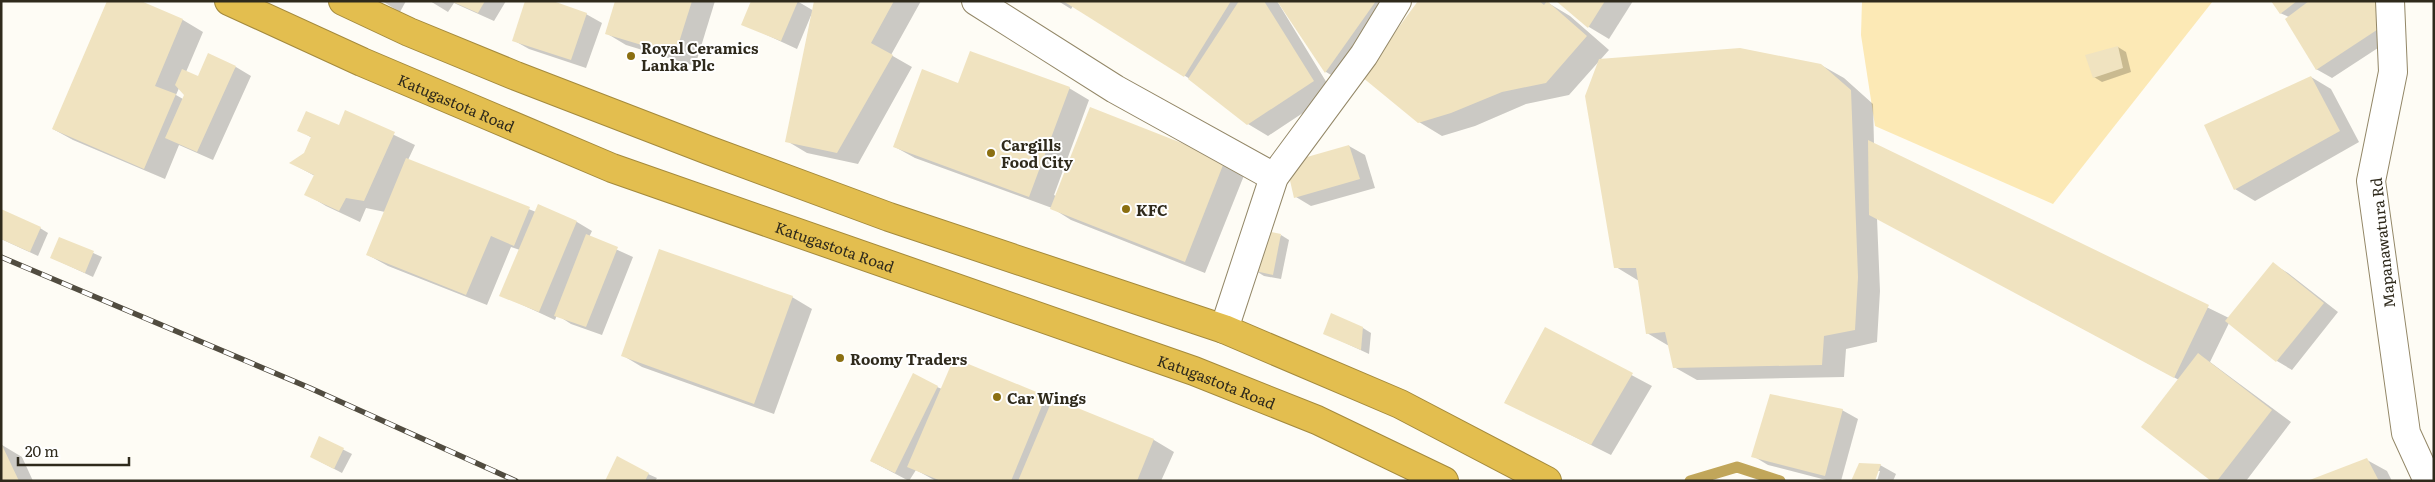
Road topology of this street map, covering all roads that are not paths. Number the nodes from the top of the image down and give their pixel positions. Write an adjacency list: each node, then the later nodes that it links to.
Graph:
1 (229, 1): 8 (highway, Katugastota Road)
2 (343, 1): 7 (highway)
3 (976, 1): 6 (street)
4 (1397, 1): 6 (street)
5 (2390, 1): 10 (street, Mapanawatura Rd)
6 (1274, 177): 7 (street)
7 (1224, 329): 9 (highway)
8 (1444, 481)
9 (1547, 481)
10 (2428, 481)

